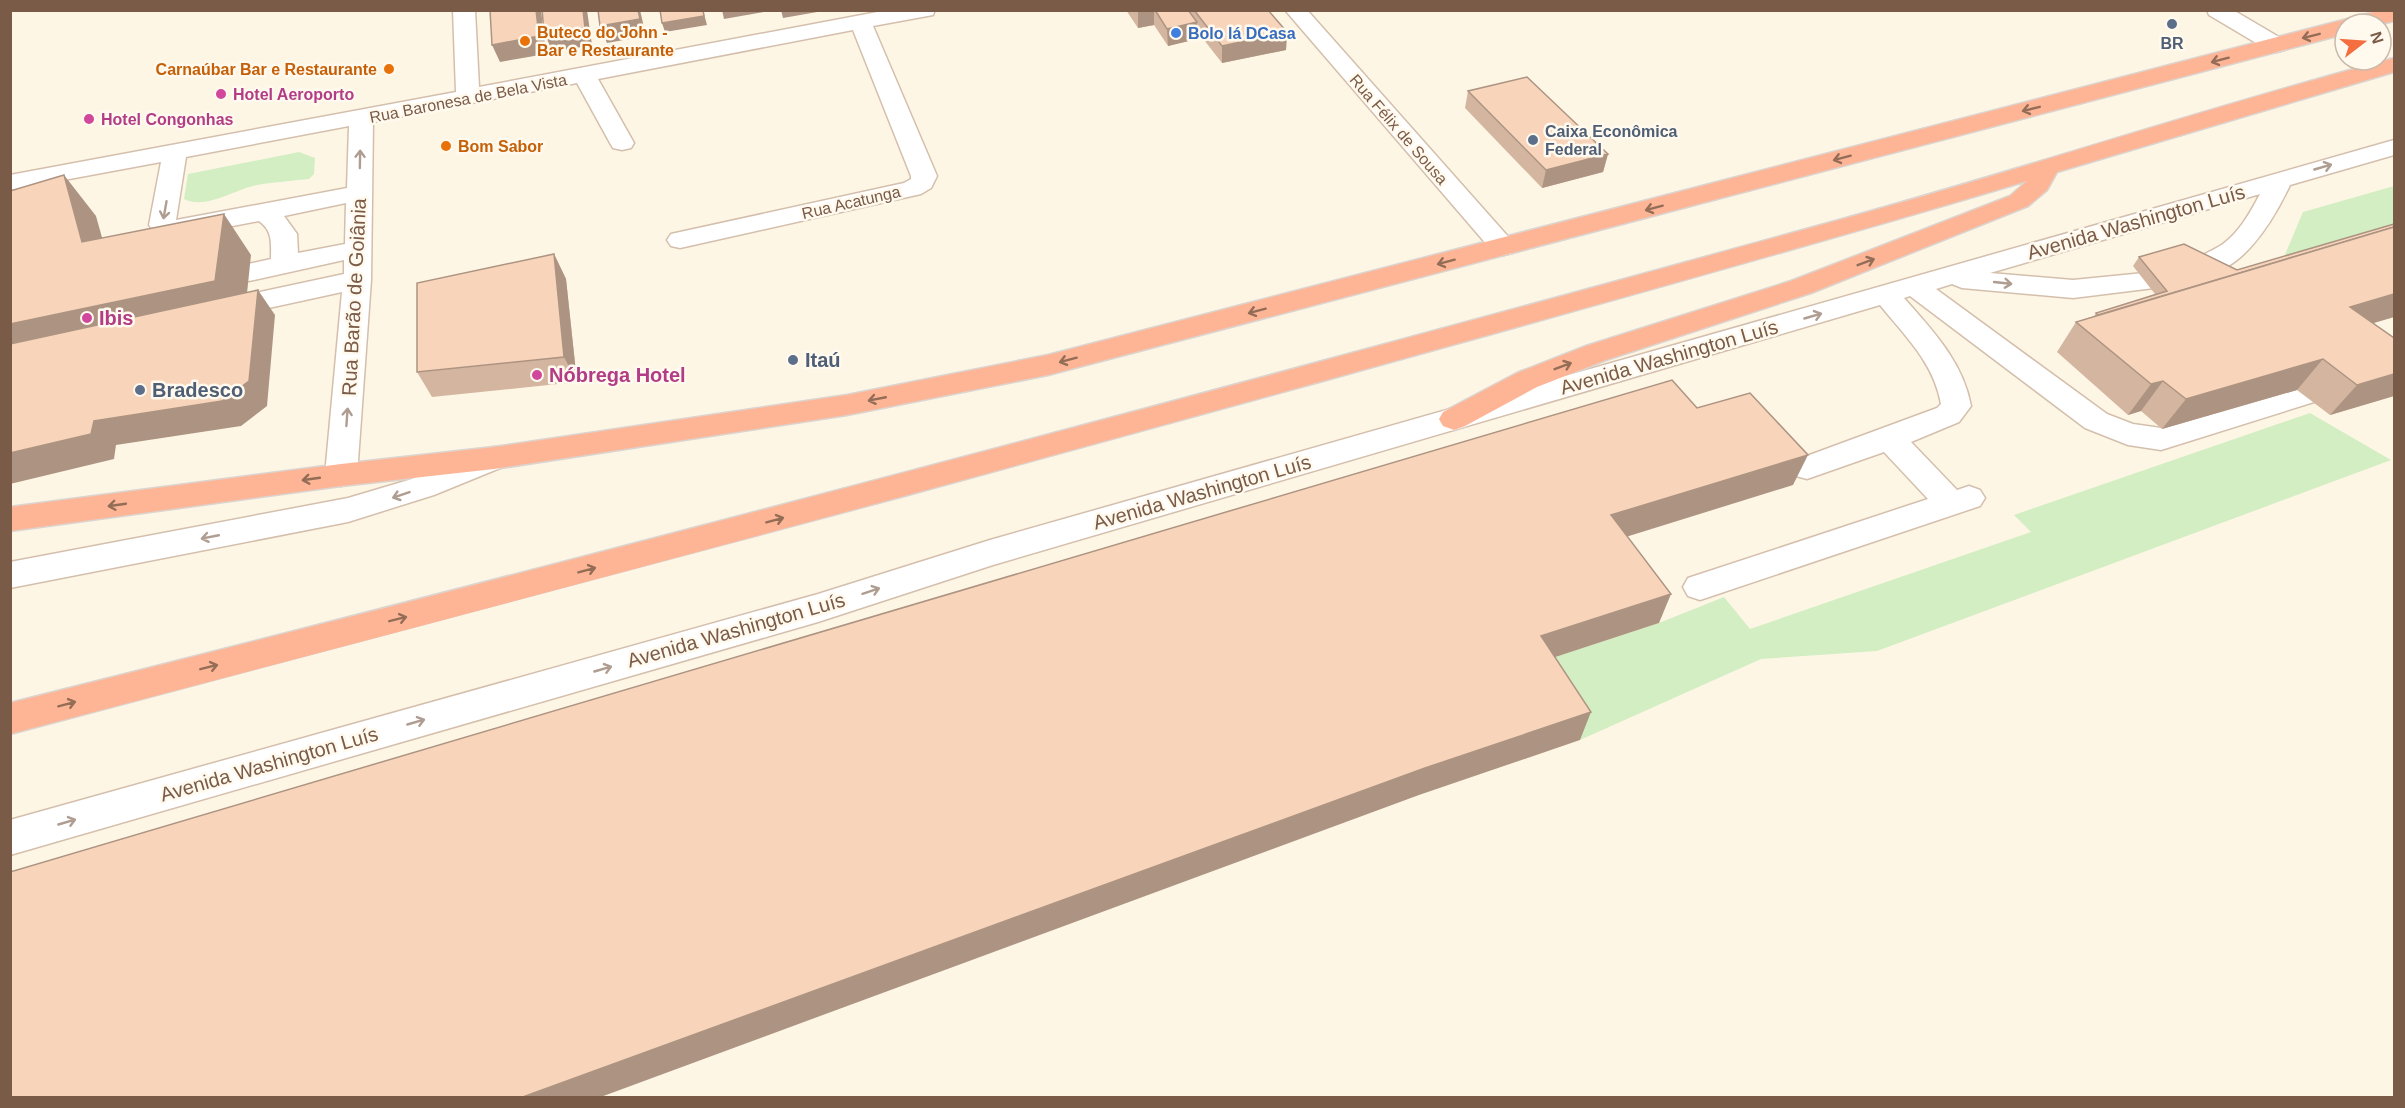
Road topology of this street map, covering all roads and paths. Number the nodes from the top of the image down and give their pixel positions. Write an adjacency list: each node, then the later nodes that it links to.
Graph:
1 (464, 10): 10 (street)
2 (926, 10): 5 (street, Rua Baronesa de Bela Vista)
3 (1295, 10): 21 (street, Rua Félix de Sousa)
4 (2217, 10): 7 (street)
5 (876, 17): 9 (street, Rua Baronesa de Bela Vista); 20 (street, Rua Acatunga)
6 (2333, 30): 7 (highway, one-way to 7)
7 (2276, 45): 21 (highway, one-way to 21)
8 (2394, 65): 15 (highway)
9 (585, 76): 10 (street, Rua Baronesa de Bela Vista); 12 (street)
10 (468, 97): 11 (street, Rua Baronesa de Bela Vista)
11 (361, 118): 14 (street, Rua Baronesa de Bela Vista); 18 (street, Rua Barão de Goiânia, one-way to 11)
12 (622, 143)
13 (2394, 147): 16 (street, Avenida Washington Luís, one-way to 13)
14 (175, 153): 17 (street, Rua Baronesa de Bela Vista); 19 (street, one-way to 19)
15 (2047, 168): 33 (highway, one-way to 15); 41 (highway, one-way to 15)
16 (2280, 180): 24 (street); 26 (street, Avenida Washington Luís)
17 (10, 183)
18 (360, 193): 19 (street); 22 (street, Rua Barão de Goiânia)
19 (264, 212): 23 (street)
20 (680, 240)
21 (1503, 248): 35 (highway, one-way to 35)
22 (358, 249): 23 (street); 27 (street, Rua Barão de Goiânia)
23 (284, 265): 25 (street)
24 (2204, 266)
25 (249, 272)
26 (1945, 277): 28 (street, one-way to 28); 29 (street, Avenida Washington Luís)
27 (357, 280): 31 (street); 37 (street, Rua Barão de Goiânia, one-way to 27)
28 (2144, 282)
29 (1914, 286): 30 (street, Avenida Washington Luís); 32 (street)
30 (1886, 294): 33 (street, Avenida Washington Luís, one-way to 30); 34 (street)
31 (246, 304)
32 (2304, 395)
33 (1454, 419): 42 (street, Avenida Washington Luís, one-way to 33)
34 (1889, 439): 36 (street); 40 (street)
35 (494, 458): 37 (highway); 39 (street, one-way to 39)
36 (1807, 468)
37 (341, 475): 38 (highway, one-way to 38)
38 (10, 519)
39 (10, 575)
40 (1700, 587)
41 (10, 719)
42 (10, 838)

